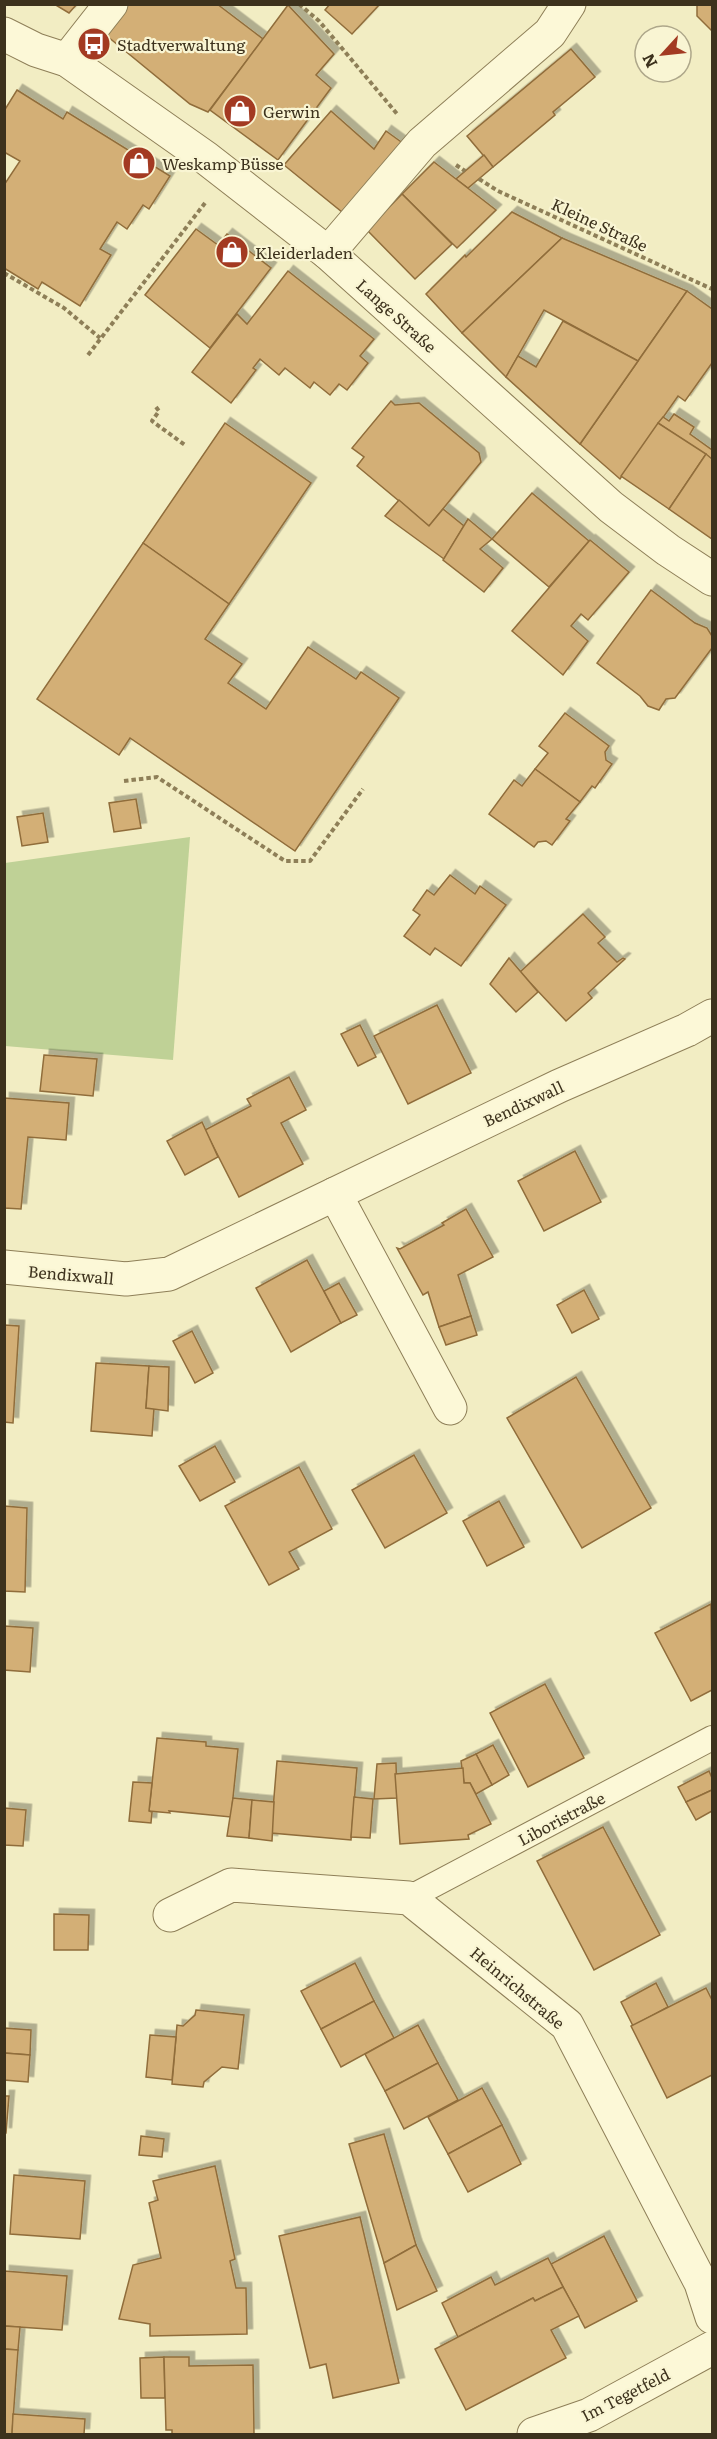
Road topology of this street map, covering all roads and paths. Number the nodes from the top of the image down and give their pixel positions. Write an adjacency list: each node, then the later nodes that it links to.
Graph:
1 (111, 4): 5 (street)
2 (299, 4): 6 (path)
3 (569, 4): 6 (street)
4 (4, 34): 5 (street, Lange Straße)
5 (66, 60): 7 (street, Lange Straße)
6 (422, 143): 9 (street)
7 (227, 174): 9 (street, Lange Straße); 12 (path)
8 (478, 179): 11 (path, Kleine Straße)
9 (328, 253): 16 (street, Lange Straße)
10 (4, 273): 12 (path)
11 (712, 289)
12 (100, 338): 13 (path)
13 (88, 355)
14 (156, 408): 15 (path)
15 (185, 445)
16 (712, 579)
17 (124, 781): 18 (path)
18 (363, 789)
19 (712, 1016): 20 (street, Bendixwall)
20 (335, 1194): 21 (street, Bendixwall); 22 (street)
21 (4, 1267)
22 (450, 1408)
23 (712, 1738): 24 (lane, Liboristraße)
24 (408, 1898): 25 (street); 26 (street, Heinrichstraße)
25 (170, 1915)
26 (712, 2317)
27 (712, 2348): 28 (street, Im Tegetfeld)
28 (534, 2434)

